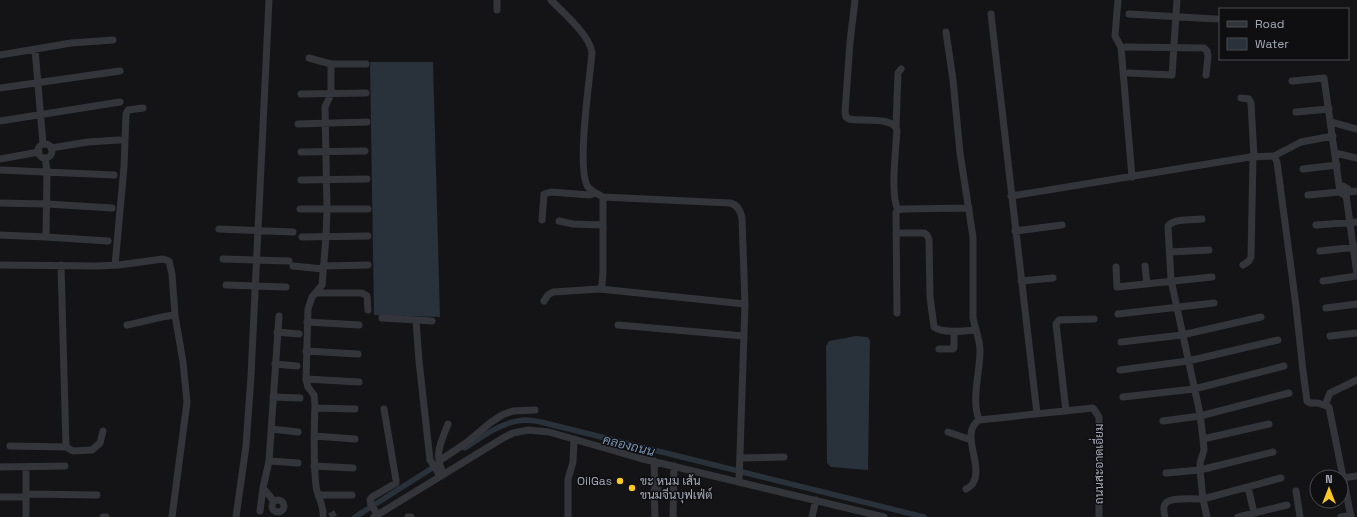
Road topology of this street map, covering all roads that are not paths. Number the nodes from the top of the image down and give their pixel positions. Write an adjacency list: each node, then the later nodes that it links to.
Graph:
1 (269, 0): 89 (street)
2 (497, 0): 7 (street)
3 (551, 0): 69 (street)
4 (855, 0): 42 (street)
5 (1118, 0): 63 (street)
6 (1177, 0): 10 (street)
7 (497, 10)
8 (991, 14): 71 (street)
9 (1129, 14): 10 (street)
10 (1176, 16): 11 (street); 15 (street)
11 (1216, 19)
12 (946, 32): 77 (street)
13 (113, 40): 16 (street)
14 (1126, 47): 15 (street)
15 (1175, 47): 23 (street); 24 (street)
16 (35, 49): 17 (street); 25 (street)
17 (0, 55)
18 (309, 58): 19 (street)
19 (331, 64): 20 (street); 30 (street)
20 (366, 64)
21 (901, 69): 42 (street)
22 (120, 70): 25 (street)
23 (1129, 73)
24 (1206, 75)
25 (38, 82): 27 (street); 36 (street)
26 (1292, 82): 34 (street)
27 (0, 88)
28 (366, 93): 30 (street)
29 (301, 94): 30 (street)
30 (331, 94): 40 (street)
31 (1240, 98): 54 (street)
32 (120, 102): 36 (street)
33 (143, 108): 107 (street)
34 (1329, 109): 35 (street); 39 (street)
35 (1296, 112)
36 (40, 115): 37 (street); 46 (street)
37 (0, 120)
38 (367, 122): 40 (street)
39 (1331, 122): 43 (street); 44 (street)
40 (325, 123): 41 (street); 48 (street)
41 (298, 124)
42 (896, 127): 80 (street)
43 (1357, 129)
44 (1333, 136): 52 (street); 53 (street)
45 (119, 140): 47 (street)
46 (43, 144): 47 (street); 50 (street)
47 (52, 148): 55 (street)
48 (325, 151): 49 (street); 51 (street); 66 (street)
49 (365, 151)
50 (39, 152): 55 (street); 57 (street)
51 (301, 152)
52 (1335, 153): 56 (street); 58 (street)
53 (1274, 156): 54 (street); 171 (street)
54 (1253, 157): 63 (street); 109 (street)
55 (46, 158): 61 (street)
56 (1357, 158)
57 (0, 159)
58 (1337, 165): 59 (street); 67 (street)
59 (1303, 169)
60 (0, 170): 61 (street)
61 (47, 171): 62 (street); 74 (street)
62 (114, 175)
63 (1132, 177): 71 (street)
64 (367, 179): 66 (street)
65 (301, 180): 66 (street)
66 (325, 180): 79 (street)
67 (1344, 192): 68 (street); 70 (street); 84 (street)
68 (1357, 192)
69 (595, 193): 72 (street); 82 (street)
70 (1308, 195)
71 (1011, 196): 90 (street)
72 (603, 197): 85 (street); 127 (street)
73 (0, 203): 74 (street)
74 (47, 204): 75 (street); 95 (street)
75 (112, 208)
76 (368, 208): 79 (street)
77 (969, 208): 80 (street); 145 (street)
78 (300, 209): 79 (street)
79 (327, 209): 97 (street)
80 (898, 210): 92 (street)
81 (1202, 219): 101 (street)
82 (542, 220)
83 (559, 221): 85 (street)
84 (1354, 222): 87 (street); 99 (street)
85 (603, 225): 123 (street)
86 (1062, 225): 90 (street)
87 (1316, 225)
88 (219, 229): 89 (street)
89 (258, 231): 91 (street); 104 (street)
90 (1015, 231): 116 (street)
91 (293, 232)
92 (896, 233): 132 (street); 146 (street)
93 (0, 235): 95 (street)
94 (368, 236): 97 (street)
95 (46, 237): 98 (street)
96 (302, 237): 97 (street)
97 (326, 237): 111 (street)
98 (108, 241)
99 (1355, 247): 102 (street); 113 (street)
100 (1210, 250): 101 (street)
101 (1170, 252): 118 (street)
102 (1320, 252)
103 (223, 259): 104 (street)
104 (257, 260): 111 (street); 121 (street)
105 (0, 265): 106 (street)
106 (61, 265): 107 (street); 193 (street)
107 (115, 265): 133 (street)
108 (368, 265): 111 (street)
109 (1243, 265)
110 (1146, 266): 119 (street)
111 (323, 267): 124 (street)
112 (1116, 267): 119 (street)
113 (1357, 275): 117 (street)
114 (1212, 277): 118 (street)
115 (1053, 278): 116 (street)
116 (1021, 281): 177 (street)
117 (1323, 281)
118 (1171, 282): 119 (street); 129 (street)
119 (1147, 284)
120 (226, 285): 121 (street)
121 (256, 286): 122 (street); 236 (street)
122 (286, 287)
123 (600, 289): 125 (street); 127 (street)
124 (316, 293): 131 (street); 141 (street)
125 (544, 301)
126 (1214, 303): 129 (street)
127 (744, 304): 151 (street)
128 (1357, 304): 130 (street)
129 (1176, 307): 134 (street); 150 (street)
130 (1326, 308)
131 (368, 310)
132 (897, 313)
133 (175, 314): 142 (street); 235 (street)
134 (1118, 314)
135 (278, 316): 147 (street)
136 (1260, 317): 150 (street)
137 (382, 318): 139 (street)
138 (1094, 319): 176 (street)
139 (416, 320): 140 (street); 200 (street)
140 (432, 321)
141 (307, 322): 143 (street); 156 (street)
142 (126, 325)
143 (359, 325)
144 (618, 325): 151 (street)
145 (976, 330): 146 (street); 179 (street)
146 (954, 331): 155 (street)
147 (277, 332): 149 (street); 159 (street)
148 (1357, 333): 152 (street)
149 (299, 334)
150 (1182, 335): 154 (street); 158 (street)
151 (744, 336): 196 (street)
152 (1330, 336)
153 (1278, 340): 158 (street)
154 (1121, 342)
155 (939, 349)
156 (306, 351): 157 (street); 163 (street)
157 (358, 354)
158 (1188, 361): 162 (street); 166 (street)
159 (275, 364): 160 (street); 168 (street)
160 (297, 366)
161 (1284, 366): 166 (street)
162 (1120, 370)
163 (306, 379): 165 (street); 172 (street)
164 (1357, 380): 171 (street)
165 (359, 382)
166 (1194, 389): 170 (street); 178 (street)
167 (1289, 393): 178 (street)
168 (273, 397): 169 (street); 183 (street)
169 (300, 398)
170 (1123, 398)
171 (1325, 405): 207 (street)
172 (315, 408): 173 (street); 187 (street)
173 (355, 409)
174 (384, 409): 230 (street)
175 (535, 410): 200 (street)
176 (1066, 411): 177 (street); 245 (street, ถนนสะอาดเอี่ยม)
177 (1037, 414): 179 (street)
178 (1200, 416): 180 (street); 190 (street)
179 (979, 420): 191 (street)
180 (1163, 421)
181 (448, 424): 200 (street)
182 (1269, 424): 190 (street)
183 (271, 429): 185 (street); 197 (street)
184 (103, 431): 193 (street)
185 (298, 432)
186 (948, 432): 191 (street)
187 (314, 436): 188 (street); 202 (street)
188 (355, 439)
189 (574, 439): 198 (street); 210 (street); 239 (street)
190 (1203, 439): 208 (street)
191 (971, 440): 216 (street)
192 (10, 446): 193 (street)
193 (66, 447)
194 (1273, 452): 208 (street)
195 (784, 457): 196 (street)
196 (740, 461): 212 (street)
197 (269, 462): 199 (street); 214 (street)
198 (656, 462): 203 (street); 215 (street)
199 (298, 463)
200 (436, 464): 210 (street)
201 (65, 466): 205 (street)
202 (314, 466): 206 (street); 218 (street)
203 (674, 466): 212 (street); 242 (street)
204 (0, 467): 205 (street)
205 (26, 467): 220 (street)
206 (353, 468)
207 (1341, 469)
208 (1200, 470): 209 (street); 223 (street)
209 (1166, 473)
210 (441, 474): 230 (street)
211 (1280, 478): 213 (street)
212 (740, 479): 224 (street)
213 (1248, 487): 223 (street); 228 (street)
214 (263, 488): 226 (street); 229 (street)
215 (656, 489): 240 (street); 241 (street)
216 (966, 489)
217 (1296, 491): 249 (street)
218 (318, 495): 219 (street); 227 (street)
219 (352, 495)
220 (26, 496): 221 (street); 222 (street); 232 (street)
221 (97, 496)
222 (0, 497)
223 (1204, 498): 246 (street); 247 (street)
224 (816, 500): 243 (street); 244 (street)
225 (1286, 505): 228 (street)
226 (260, 511)
227 (326, 512)
228 (1254, 513): 248 (street)
229 (280, 514)
230 (378, 515)
231 (1351, 516): 250 (street)
232 (26, 517)
233 (103, 517): 234 (street)
234 (106, 517)
235 (172, 517)
236 (236, 517)
237 (407, 517): 238 (street)
238 (412, 517)
239 (568, 517)
240 (654, 517)
241 (658, 517)
242 (673, 517)
243 (812, 517)
244 (884, 517)
245 (1099, 517)
246 (1164, 517)
247 (1207, 517)
248 (1238, 517)
249 (1300, 517)
250 (1341, 517)

